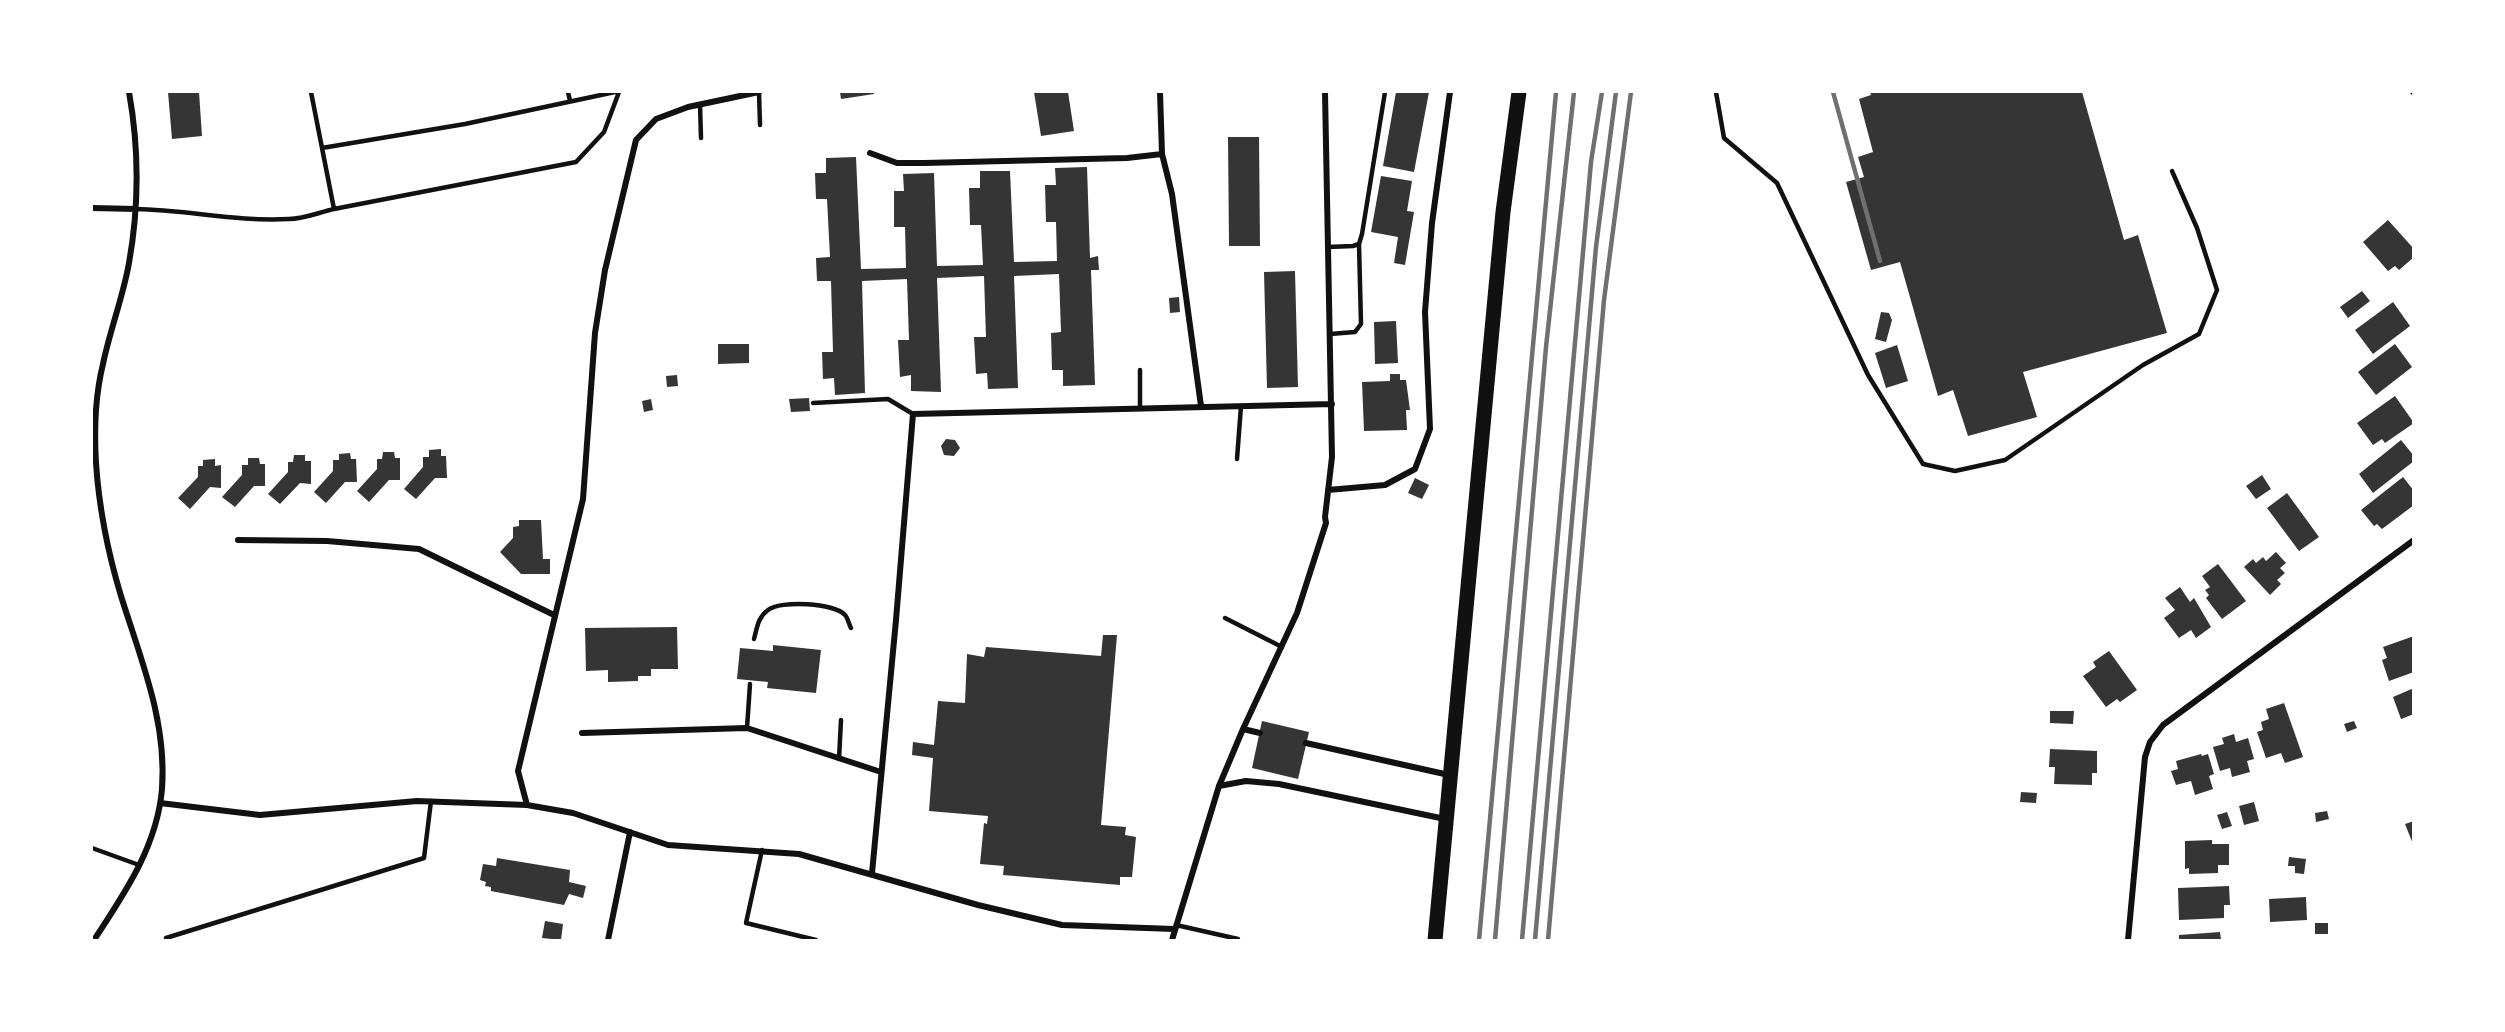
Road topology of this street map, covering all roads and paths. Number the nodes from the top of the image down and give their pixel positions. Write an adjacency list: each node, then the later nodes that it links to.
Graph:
1 (129, 92): 21 (street)
2 (311, 92): 16 (lane)
3 (568, 92): 12 (lane)
4 (617, 92): 12 (lane); 22 (lane)
5 (759, 92): 13 (street); 14 (lane)
6 (1160, 92): 18 (street)
7 (1325, 92): 24 (street)
8 (1385, 92): 23 (lane)
9 (1450, 92): 34 (street)
10 (1519, 92): 51 (main road)
11 (1716, 92): 19 (lane)
12 (570, 101): 16 (lane)
13 (700, 105): 15 (lane); 37 (street)
14 (760, 125)
15 (701, 138)
16 (322, 148): 22 (lane)
17 (870, 153): 18 (street)
18 (1162, 154): 29 (street)
19 (2172, 171)
20 (92, 208): 21 (street)
21 (136, 209): 22 (lane); 54 (street)
22 (334, 209)
23 (1359, 244): 24 (lane); 25 (lane)
24 (1328, 247): 25 (street)
25 (1330, 334): 28 (street)
26 (1140, 370): 31 (lane)
27 (813, 403): 32 (lane)
28 (1332, 404): 30 (street); 34 (street)
29 (1202, 406): 30 (street); 31 (street)
30 (1241, 406): 33 (lane)
31 (1140, 408): 32 (street)
32 (913, 414): 50 (street)
33 (1237, 459)
34 (1328, 490): 41 (street)
35 (238, 540): 37 (street)
36 (2414, 540): 70 (street)
37 (554, 615): 55 (street)
38 (1224, 618): 41 (lane)
39 (851, 628): 40 (lane)
40 (754, 639)
41 (1282, 647): 45 (street)
42 (750, 684): 44 (lane)
43 (841, 720): 49 (lane)
44 (747, 728): 46 (street); 49 (street)
45 (1243, 729): 47 (street); 52 (street)
46 (582, 733)
47 (1260, 733)
48 (1306, 743): 51 (street)
49 (839, 759): 50 (street)
50 (881, 772): 61 (street)
51 (1449, 775): 56 (main road)
52 (1219, 786): 56 (street); 62 (street)
53 (431, 801): 54 (street); 55 (street); 63 (lane)
54 (160, 803): 60 (street)
55 (527, 805): 57 (street)
56 (1445, 819): 69 (main road)
57 (630, 832): 59 (street); 66 (street)
58 (92, 848): 60 (lane)
59 (762, 850): 61 (street); 67 (lane)
60 (139, 865): 65 (street)
61 (872, 873): 62 (street)
62 (1175, 927): 64 (lane); 68 (street)
63 (166, 938)
64 (1239, 939)
65 (94, 940)
66 (609, 940)
67 (816, 940)
68 (1172, 940)
69 (1435, 940)
70 (2128, 940)

